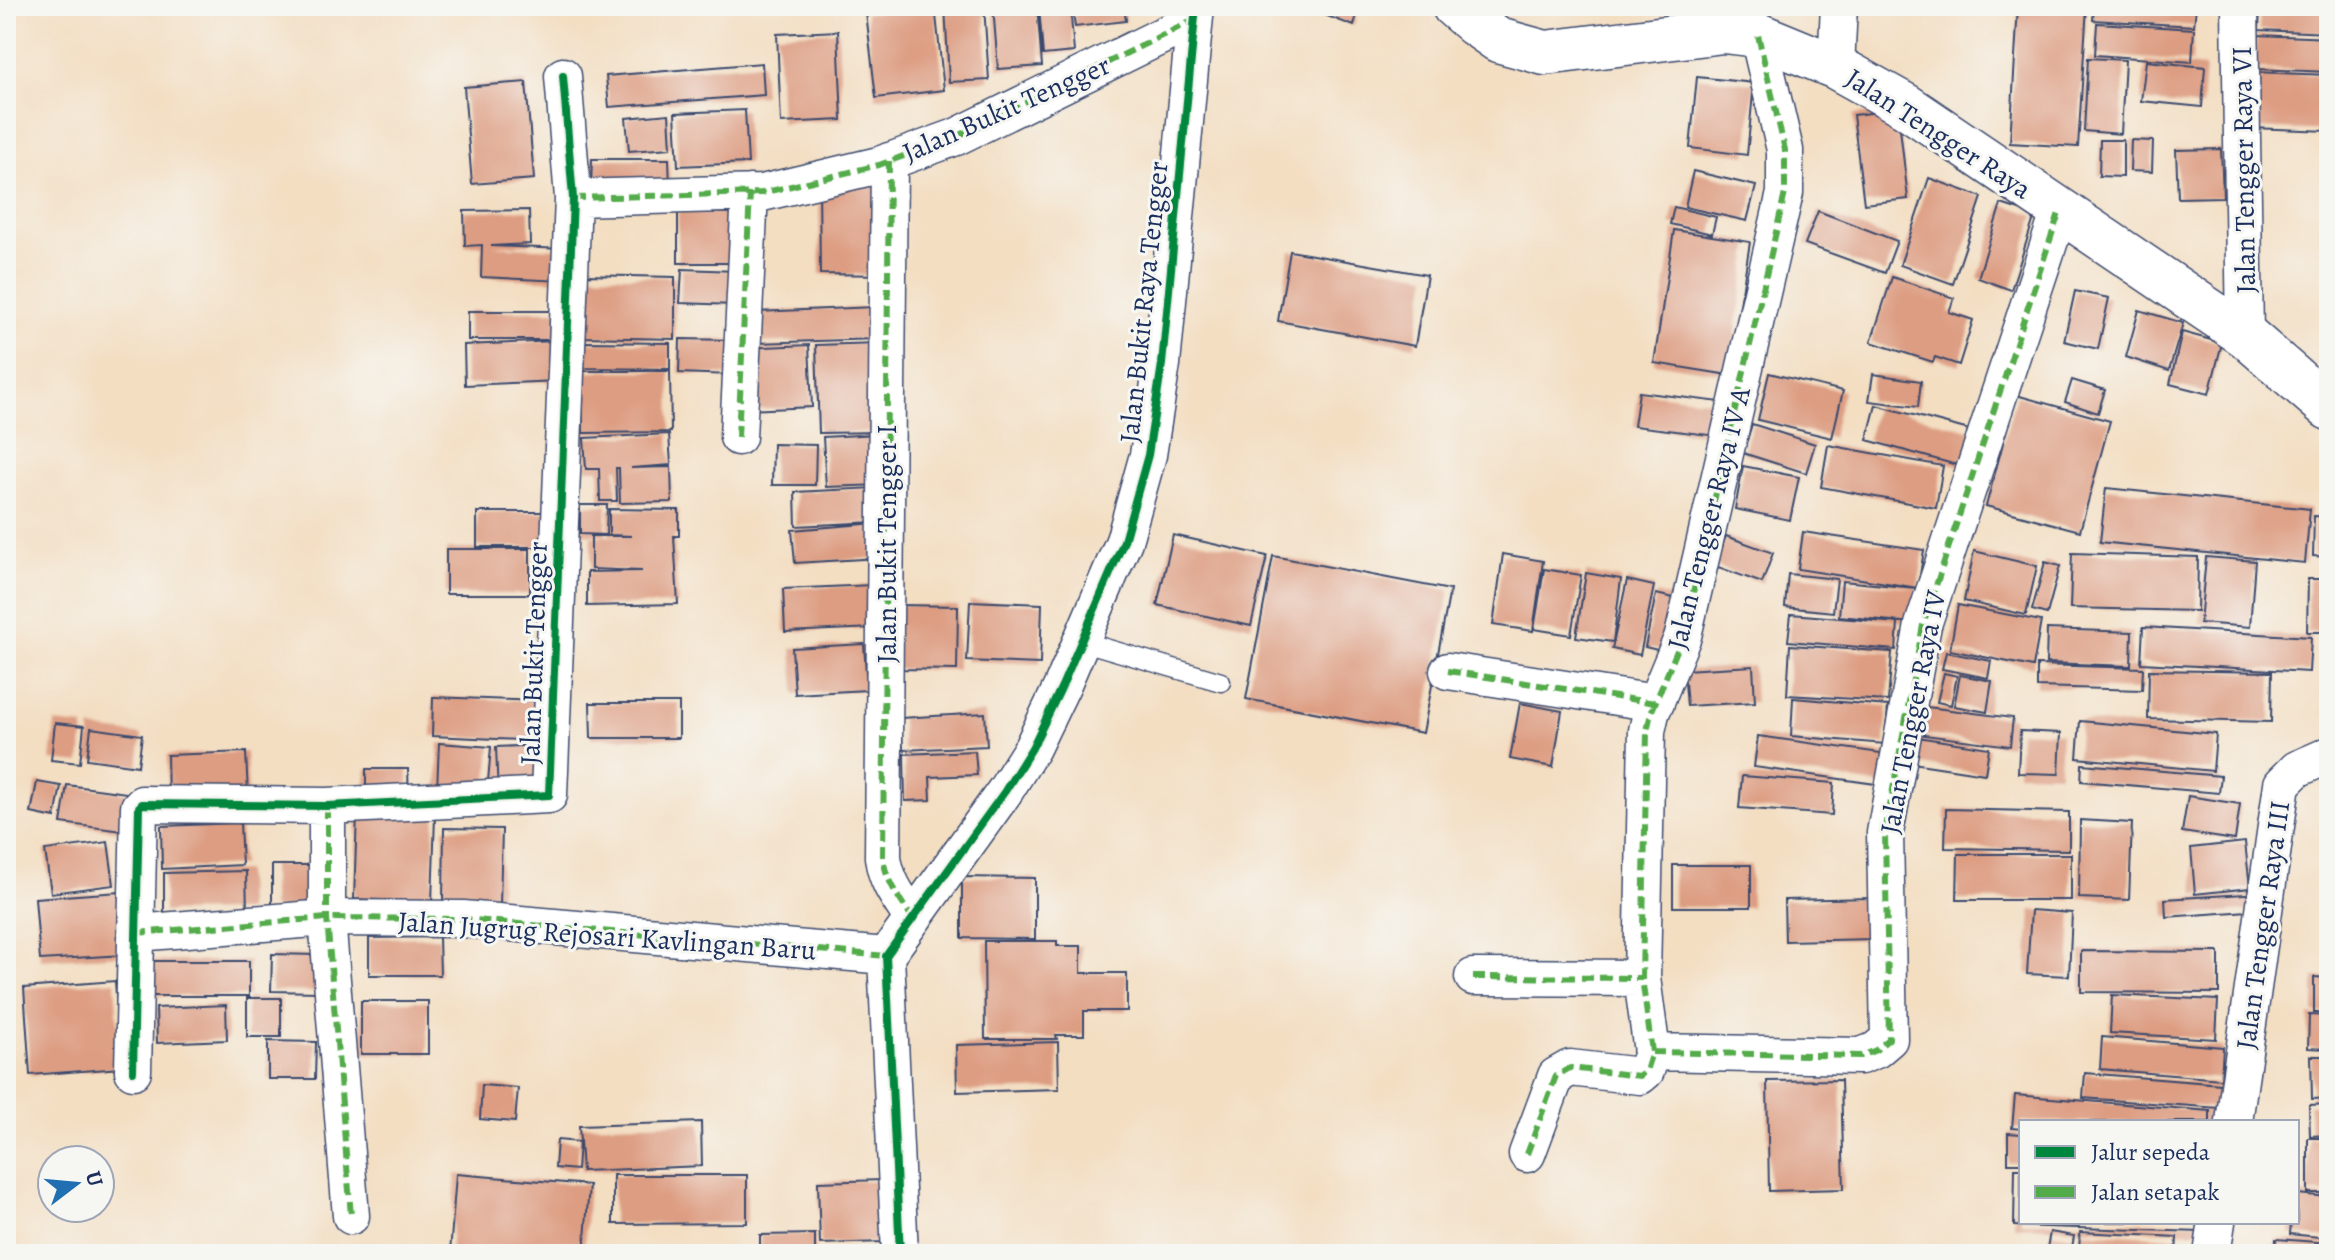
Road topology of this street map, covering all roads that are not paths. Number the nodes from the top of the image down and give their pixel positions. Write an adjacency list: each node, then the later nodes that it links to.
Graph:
1 (1454, 6): 5 (main road, Jalan Tengger Raya)
2 (1839, 6): 6 (street)
3 (2240, 6): 12 (street, Jalan Tengger Raya VI)
4 (1195, 13): 8 (street, Jalan Bukit Tengger); 15 (street, Jalan Bukit Raya Tengger)
5 (1758, 35): 6 (main road, Jalan Tengger Raya); 18 (street, Jalan Tengger Raya IV A)
6 (1836, 67): 11 (main road, Jalan Tengger Raya)
7 (563, 76): 10 (street, Jalan Bukit Tengger)
8 (889, 161): 9 (street, Jalan Bukit Tengger); 22 (street, Jalan Bukit Tengger I)
9 (750, 193): 10 (street, Jalan Bukit Tengger); 14 (street)
10 (573, 198): 20 (street, Jalan Bukit Tengger)
11 (2060, 210): 12 (main road, Jalan Tengger Raya); 27 (street, Jalan Tengger Raya IV)
12 (2245, 335): 13 (main road, Jalan Tengger Raya)
13 (2329, 408)
14 (738, 437)
15 (1081, 641): 17 (lane); 22 (street, Jalan Bukit Raya Tengger)
16 (1448, 671): 18 (street)
17 (1221, 682)
18 (1656, 703): 26 (street, Jalan Tengger Raya IV A)
19 (2329, 755): 29 (street, Jalan Tengger Raya III)
20 (327, 806): 21 (street); 23 (street, Jalan Bukit Tengger)
21 (327, 918): 23 (street, Jalan Jugrug Rejosari Kavlingan Baru); 24 (street, Jalan Jugrug Rejosari Kavlingan Baru); 31 (street)
22 (913, 919): 24 (street, Jalan Bukit Raya Tengger)
23 (136, 933): 28 (street, Jalan Bukit Tengger)
24 (886, 956): 33 (street)
25 (1473, 977): 26 (street)
26 (1642, 978): 27 (street, Jalan Tengger Raya IV A)
27 (1652, 1052): 30 (street)
28 (133, 1071)
29 (2234, 1120)
30 (1527, 1154)
31 (351, 1216)
32 (2217, 1224): 34 (street)
33 (900, 1254)
34 (2212, 1254)

